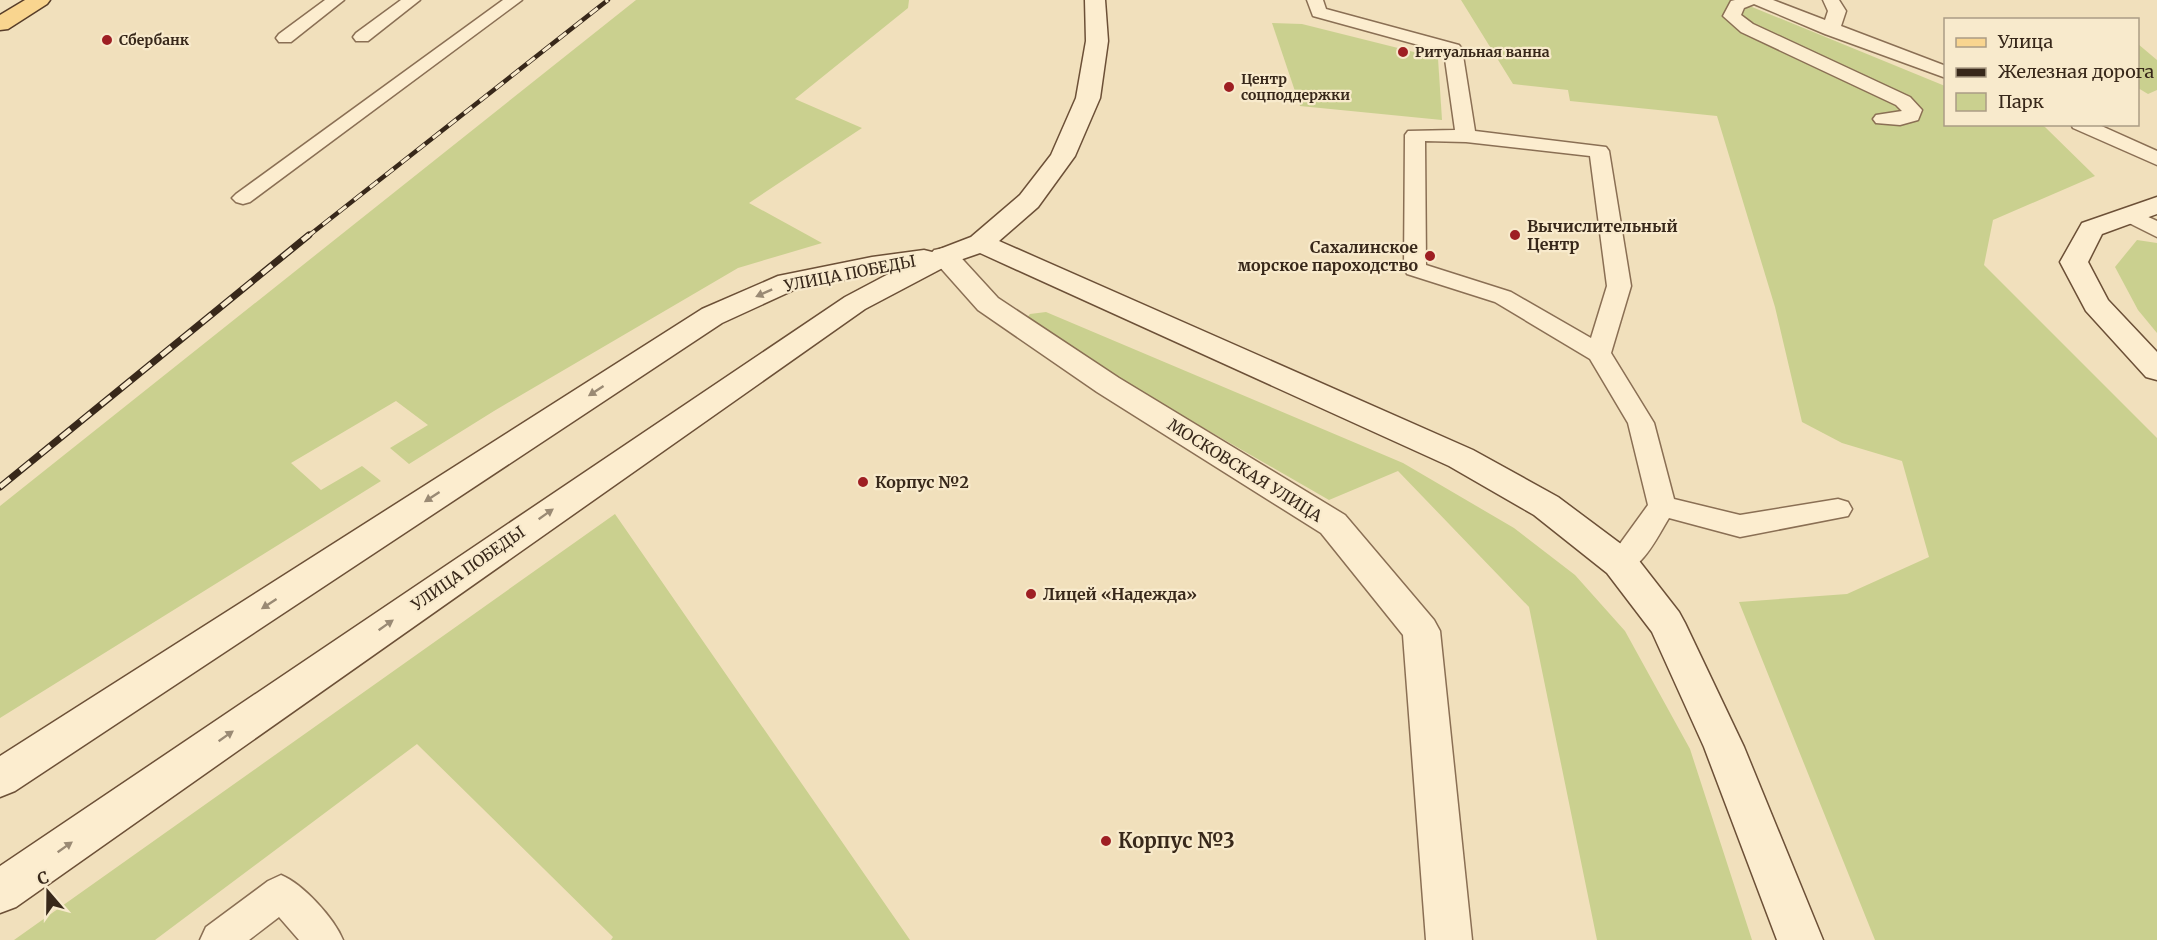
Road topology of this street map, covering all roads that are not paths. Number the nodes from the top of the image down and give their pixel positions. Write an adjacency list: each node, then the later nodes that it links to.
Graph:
1 (40, 0): 10 (main road)
2 (336, 0): 13 (lane)
3 (412, 0): 12 (lane)
4 (514, 0): 19 (lane)
5 (1095, 0): 23 (main road, УЛИЦА ПОБЕДЫ)
6 (1315, 0): 17 (lane)
7 (1758, 0): 11 (lane)
8 (1831, 0): 11 (lane)
9 (1740, 2): 15 (lane)
10 (0, 24)
11 (1831, 30): 14 (lane)
12 (363, 37)
13 (285, 38)
14 (1944, 72)
15 (1883, 119)
16 (2084, 126): 18 (lane)
17 (1466, 136): 25 (lane); 25 (lane)
18 (2157, 159)
19 (243, 198)
20 (2157, 205): 21 (main road)
21 (2131, 215): 22 (lane); 26 (main road)
22 (2157, 230)
23 (981, 243): 24 (main road, УЛИЦА ПОБЕДЫ); 29 (main road)
24 (944, 256): 30 (main road, УЛИЦА ПОБЕДЫ, one-way to 30); 31 (main road, УЛИЦА ПОБЕДЫ, one-way to 24); 34 (main road, МОСКОВСКАЯ УЛИЦА)
25 (1599, 353): 27 (lane)
26 (2157, 370)
27 (1662, 506): 28 (lane); 29 (lane)
28 (1838, 509)
29 (1620, 563): 35 (main road)
30 (0, 778)
31 (0, 892)
32 (219, 940): 33 (lane)
33 (324, 940)
34 (1449, 940)
35 (1800, 940)

